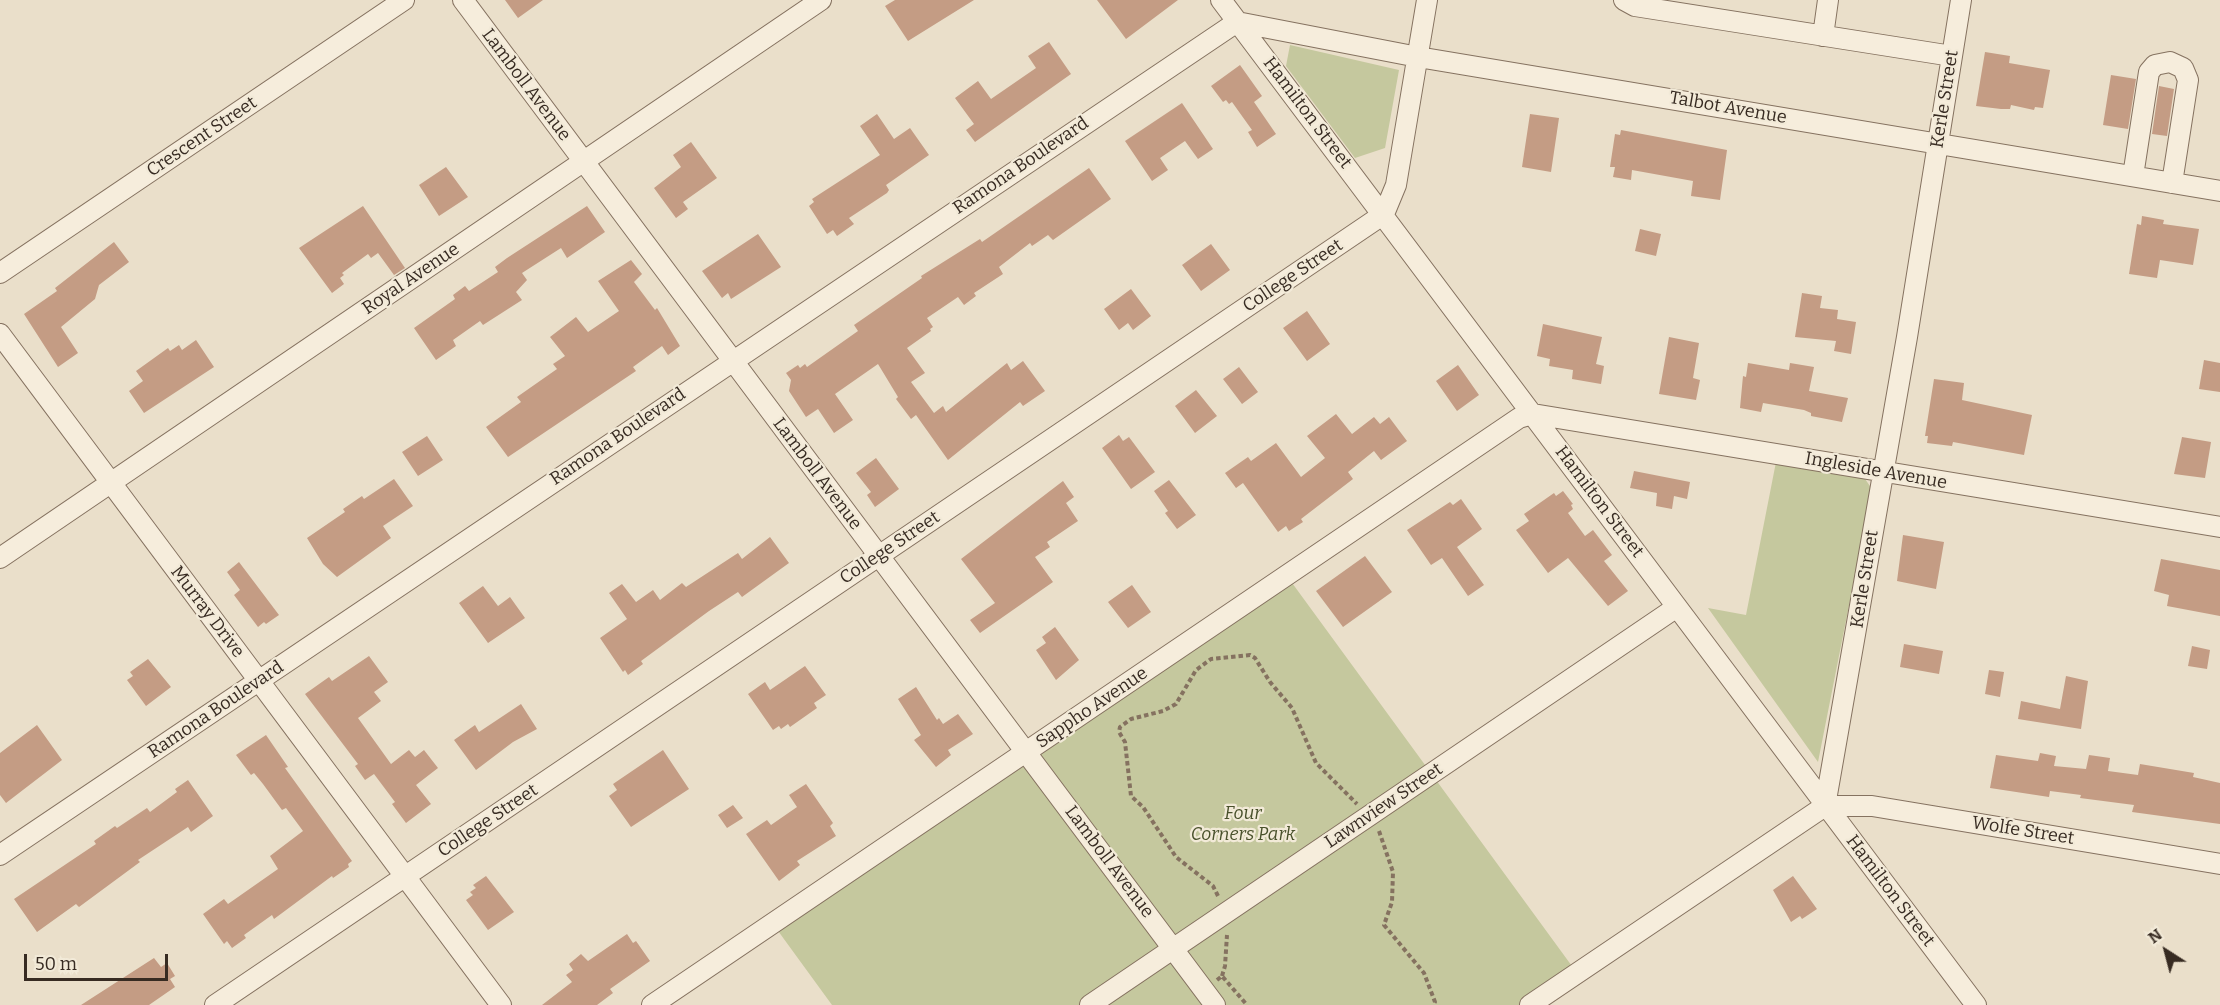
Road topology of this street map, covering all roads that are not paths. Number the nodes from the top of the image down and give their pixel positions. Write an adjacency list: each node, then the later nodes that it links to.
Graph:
1 (404, 0): 19 (street, Crescent Street)
2 (463, 0): 14 (street, Lamboll Avenue)
3 (821, 0): 14 (street, Royal Avenue)
4 (1221, 0): 9 (street, Hamilton Street)
5 (1427, 0): 12 (street)
6 (1624, 0): 10 (street)
7 (1828, 0): 10 (street)
8 (1961, 0): 11 (street, Kerle Street)
9 (1237, 22): 12 (street, Talbot Avenue); 18 (street, Hamilton Street); 21 (street, Ramona Boulevard)
10 (1823, 36): 11 (street)
11 (1952, 56): 13 (street, Kerle Street)
12 (1418, 57): 13 (street, Talbot Avenue); 18 (street)
13 (1937, 142): 15 (street, Talbot Avenue); 23 (street, Kerle Street)
14 (583, 162): 21 (street, Lamboll Avenue); 24 (street, Royal Avenue)
15 (2133, 176): 16 (street, Talbot Avenue); 16 (street)
16 (2172, 183): 17 (street, Talbot Avenue)
17 (2220, 191)
18 (1384, 214): 22 (street, Hamilton Street); 26 (street, College Street)
19 (0, 273)
20 (0, 334): 24 (street, Murray Drive)
21 (732, 360): 26 (street, Lamboll Avenue); 29 (street, Ramona Boulevard)
22 (1533, 414): 23 (street, Ingleside Avenue); 28 (street, Hamilton Street); 30 (street, Sappho Avenue)
23 (1884, 472): 25 (street, Ingleside Avenue); 31 (street, Kerle Street)
24 (111, 483): 27 (street, Royal Avenue); 29 (street, Murray Drive)
25 (2220, 527)
26 (879, 556): 30 (street, Lamboll Avenue); 34 (street, College Street)
27 (0, 558)
28 (1677, 607): 31 (street, Hamilton Street); 35 (street, Lawnview Street)
29 (259, 681): 32 (street, Ramona Boulevard); 34 (street, Murray Drive)
30 (1027, 752): 35 (street, Lamboll Avenue); 39 (street, Sappho Avenue)
31 (1825, 806): 33 (street, Wolfe Street); 36 (street, Hamilton Street); 42 (street)
32 (0, 855)
33 (2220, 864)
34 (405, 877): 37 (street, College Street); 38 (street, Murray Drive)
35 (1173, 948): 40 (street, Lawnview Street); 41 (street, Lamboll Avenue)
36 (1970, 1003)
37 (215, 1005)
38 (501, 1005)
39 (652, 1005)
40 (1090, 1005)
41 (1215, 1005)
42 (1530, 1005)

